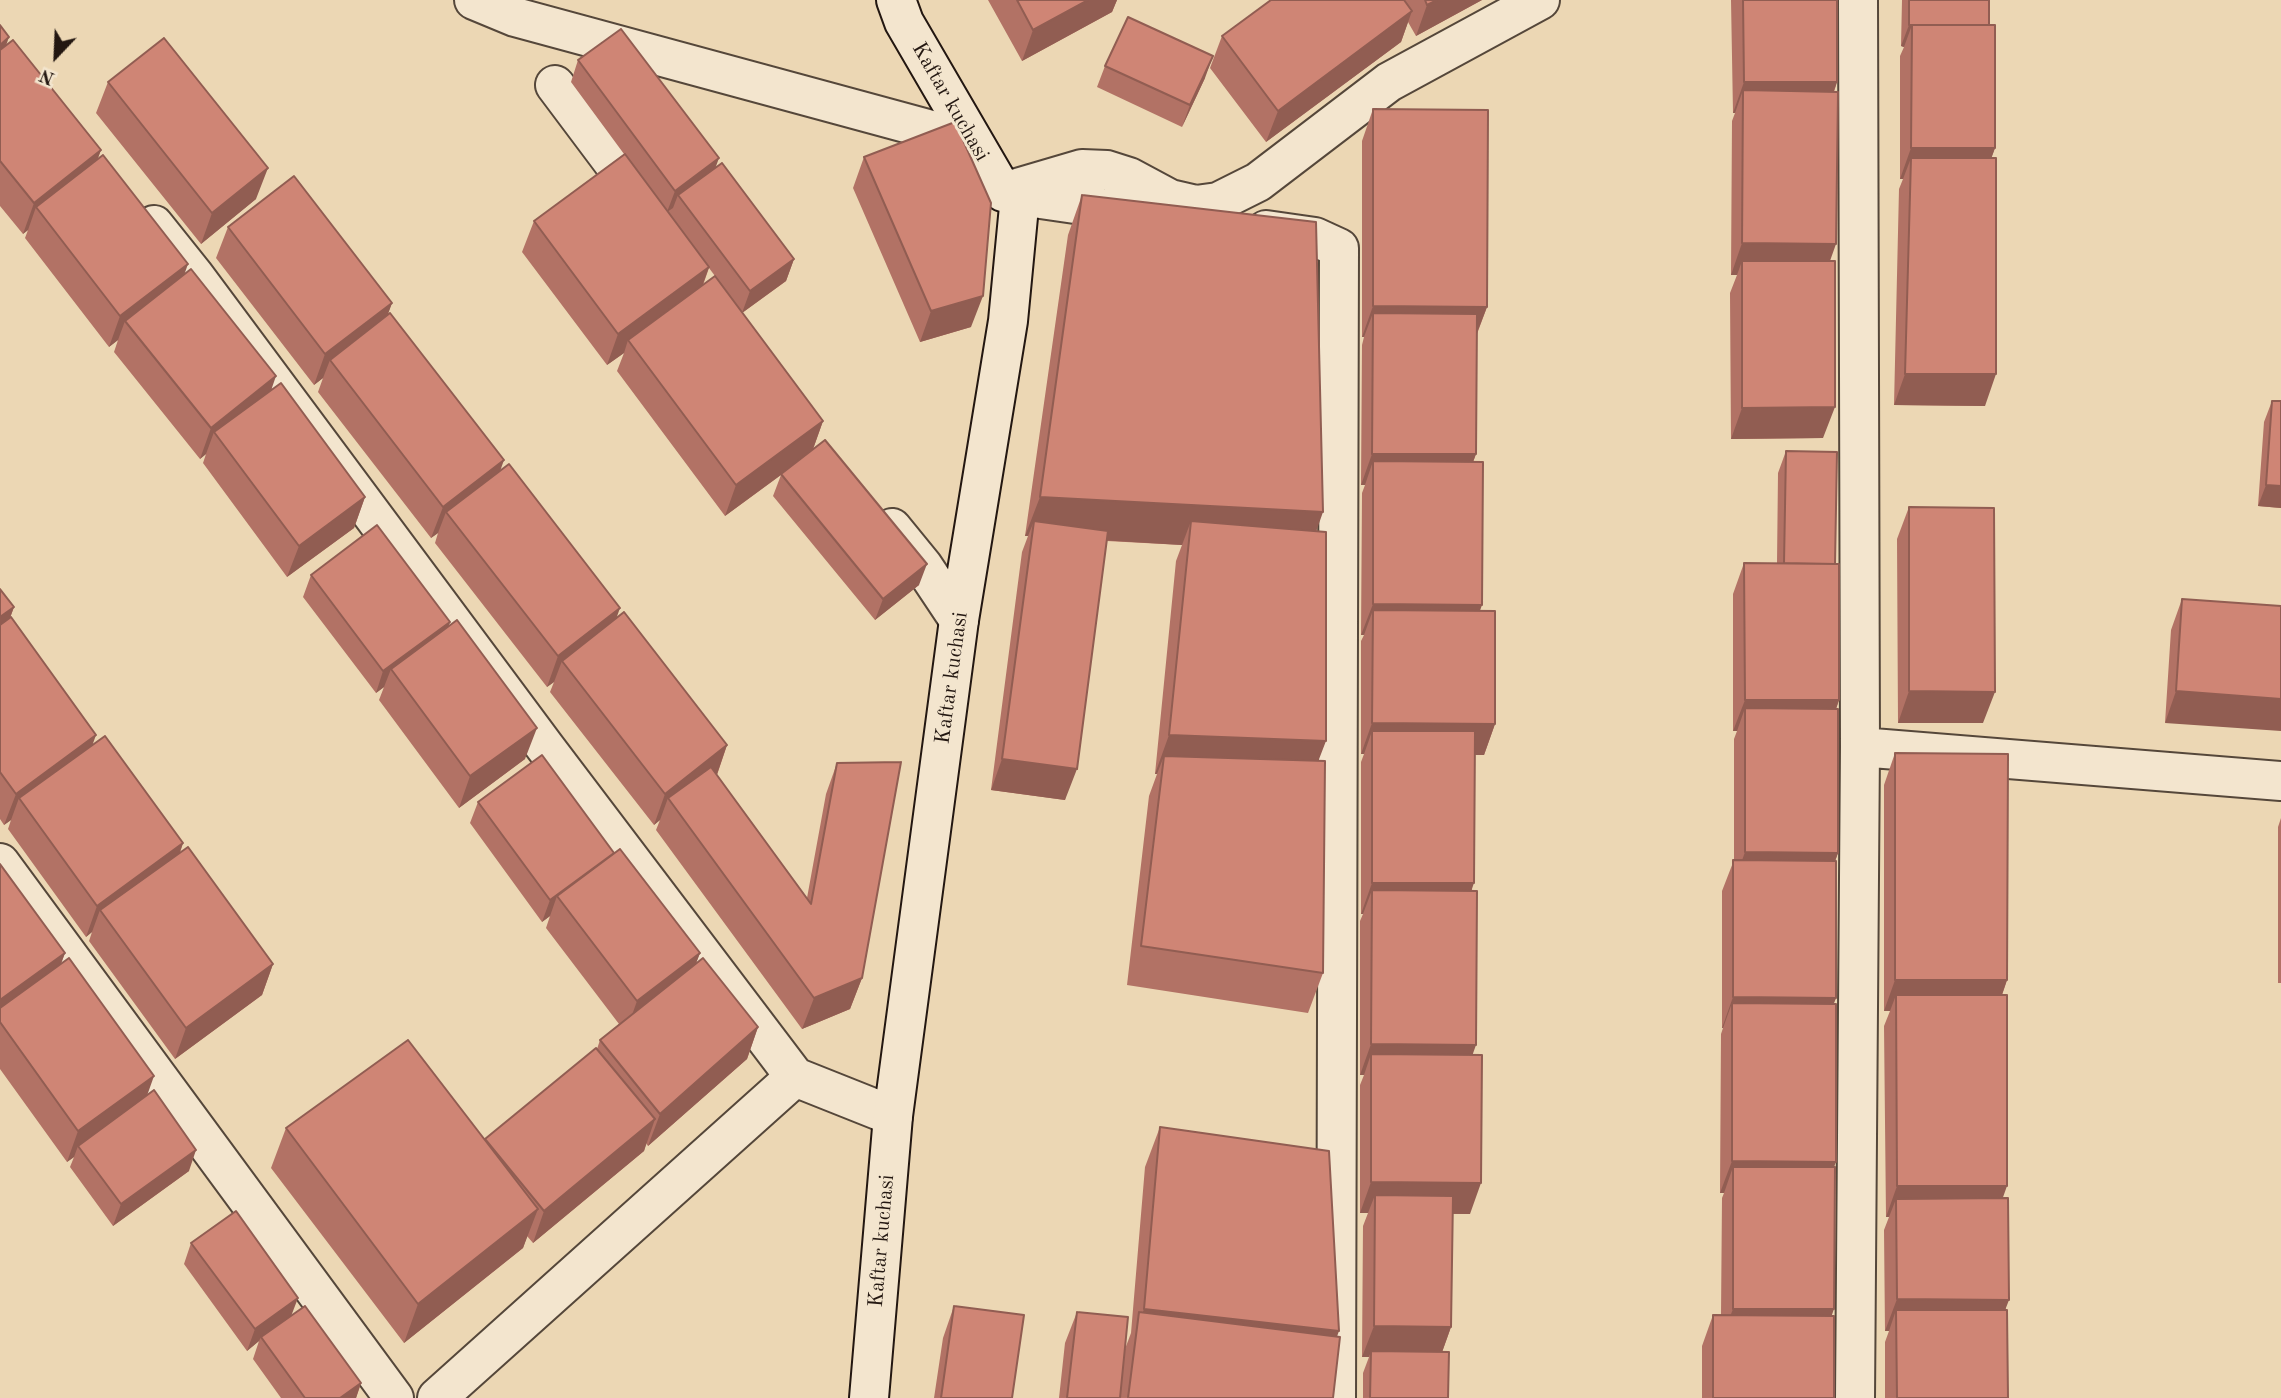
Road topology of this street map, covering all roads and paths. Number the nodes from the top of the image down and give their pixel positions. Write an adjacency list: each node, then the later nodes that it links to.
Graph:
1 (474, 0): 6 (street)
2 (896, 0): 6 (street, Kaftar kuchasi)
3 (1540, 0): 7 (street)
4 (1858, 0): 12 (street)
5 (555, 85): 9 (street)
6 (972, 141): 7 (street, Kaftar kuchasi)
7 (1011, 194): 11 (street, Kaftar kuchasi); 20 (street)
8 (135, 201): 15 (street)
9 (662, 227)
10 (874, 506): 11 (street)
11 (959, 620): 16 (street, Kaftar kuchasi)
12 (1860, 747): 13 (street); 21 (street)
13 (2281, 780)
14 (0, 863): 17 (street)
15 (795, 1077): 16 (street); 18 (street)
16 (893, 1115): 19 (street, Kaftar kuchasi)
17 (394, 1398)
18 (437, 1398)
19 (869, 1398)
20 (1336, 1398)
21 (1856, 1398)

